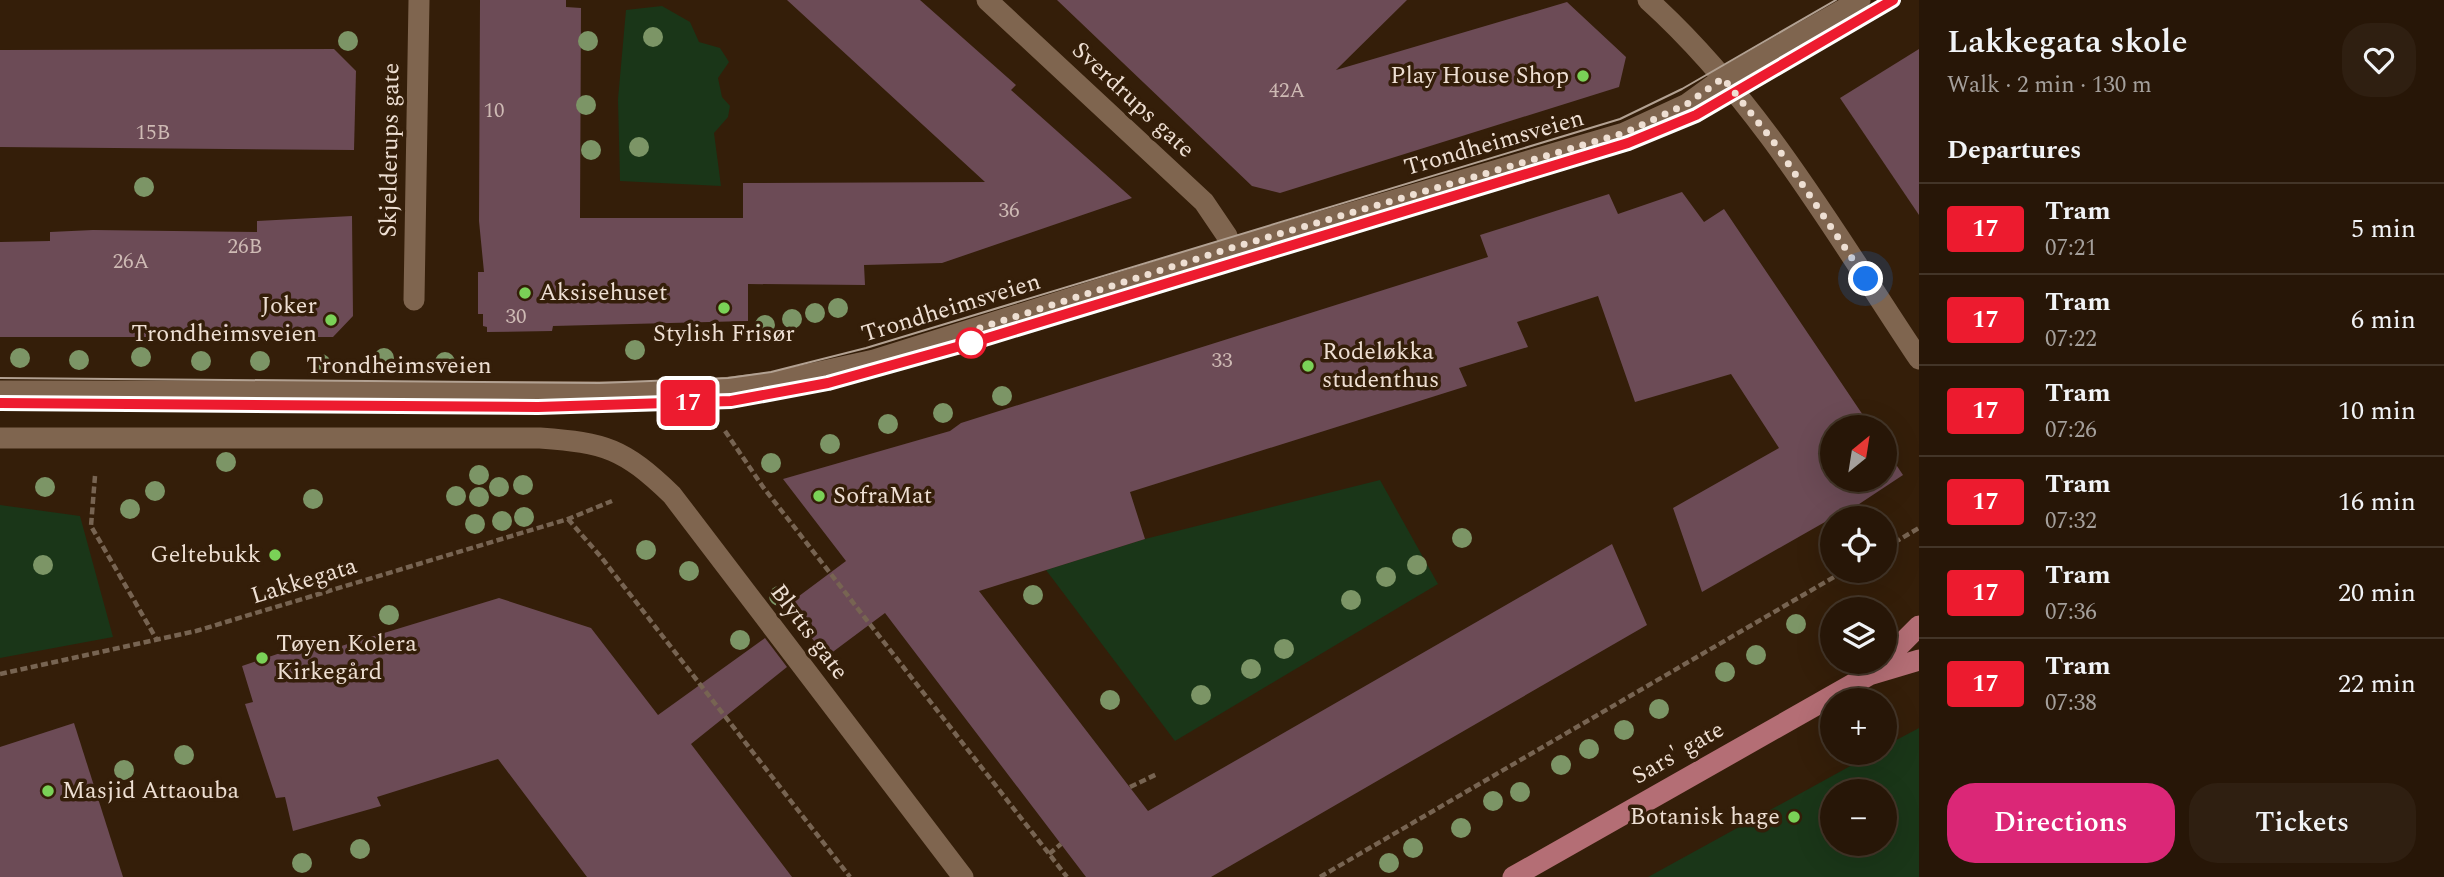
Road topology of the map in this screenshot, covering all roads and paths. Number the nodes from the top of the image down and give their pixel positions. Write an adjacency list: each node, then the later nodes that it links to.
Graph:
1 (419, 0): 7 (street, Skjelderups gate)
2 (987, 0): 6 (street, Sverdrups gate)
3 (1648, 0): 5 (street)
4 (1860, 0): 5 (street, Trondheimsveien)
5 (1723, 78): 6 (street, Trondheimsveien); 8 (street)
6 (1231, 248): 9 (street, Trondheimsveien)
7 (414, 300)
8 (1919, 359)
9 (0, 391)
10 (725, 431): 28 (path)
11 (0, 438): 30 (street, Blytts gate)
12 (95, 468): 19 (path)
13 (612, 501): 14 (path, Lakkegata)
14 (568, 519): 19 (path, Lakkegata); 29 (path)
15 (1919, 528): 16 (path)
16 (1897, 541)
17 (1824, 583): 32 (path)
18 (1919, 626): 20 (main road, Sars' gate)
19 (157, 640): 23 (path, Lakkegata)
20 (1897, 647)
21 (1919, 660): 22 (main road, Sars' gate)
22 (1897, 663)
23 (0, 674)
24 (1863, 674): 33 (main road, Sars' gate)
25 (1157, 774): 26 (path)
26 (1130, 787)
27 (1061, 844): 28 (path)
28 (1049, 853): 31 (path)
29 (850, 877)
30 (963, 877)
31 (1067, 877)
32 (1320, 877)
33 (1513, 877)

